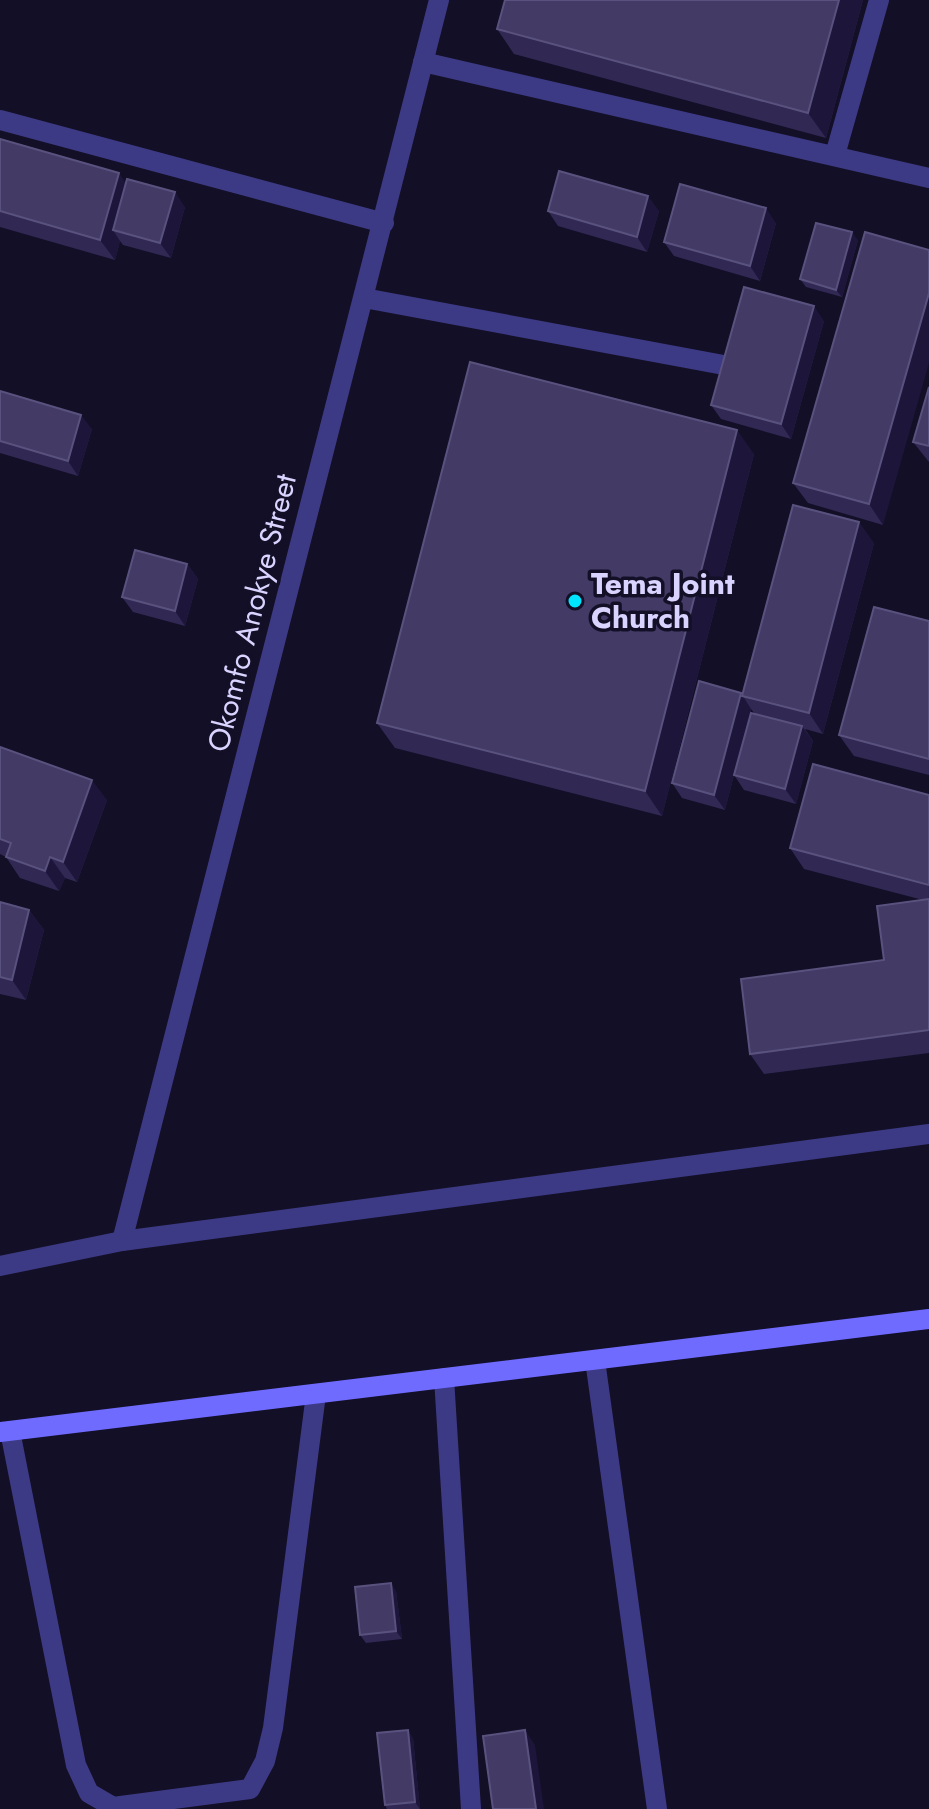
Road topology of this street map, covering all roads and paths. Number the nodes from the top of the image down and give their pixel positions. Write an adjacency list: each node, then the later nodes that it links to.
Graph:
1 (439, 0): 3 (street, Okomfo Anokye Street)
2 (879, 0): 5 (street)
3 (423, 62): 5 (street); 7 (street, Okomfo Anokye Street)
4 (0, 120): 7 (street)
5 (835, 155): 6 (street)
6 (929, 178)
7 (384, 223): 8 (street, Okomfo Anokye Street)
8 (364, 298): 9 (street); 11 (street, Okomfo Anokye Street)
9 (729, 366)
10 (929, 1134): 11 (street)
11 (122, 1241): 12 (street)
12 (0, 1266)
13 (929, 1319): 14 (main road)
14 (595, 1360): 15 (main road); 19 (street)
15 (444, 1378): 16 (main road); 18 (street)
16 (316, 1394): 17 (main road); 17 (street)
17 (5, 1432)
18 (471, 1809)
19 (657, 1809)

